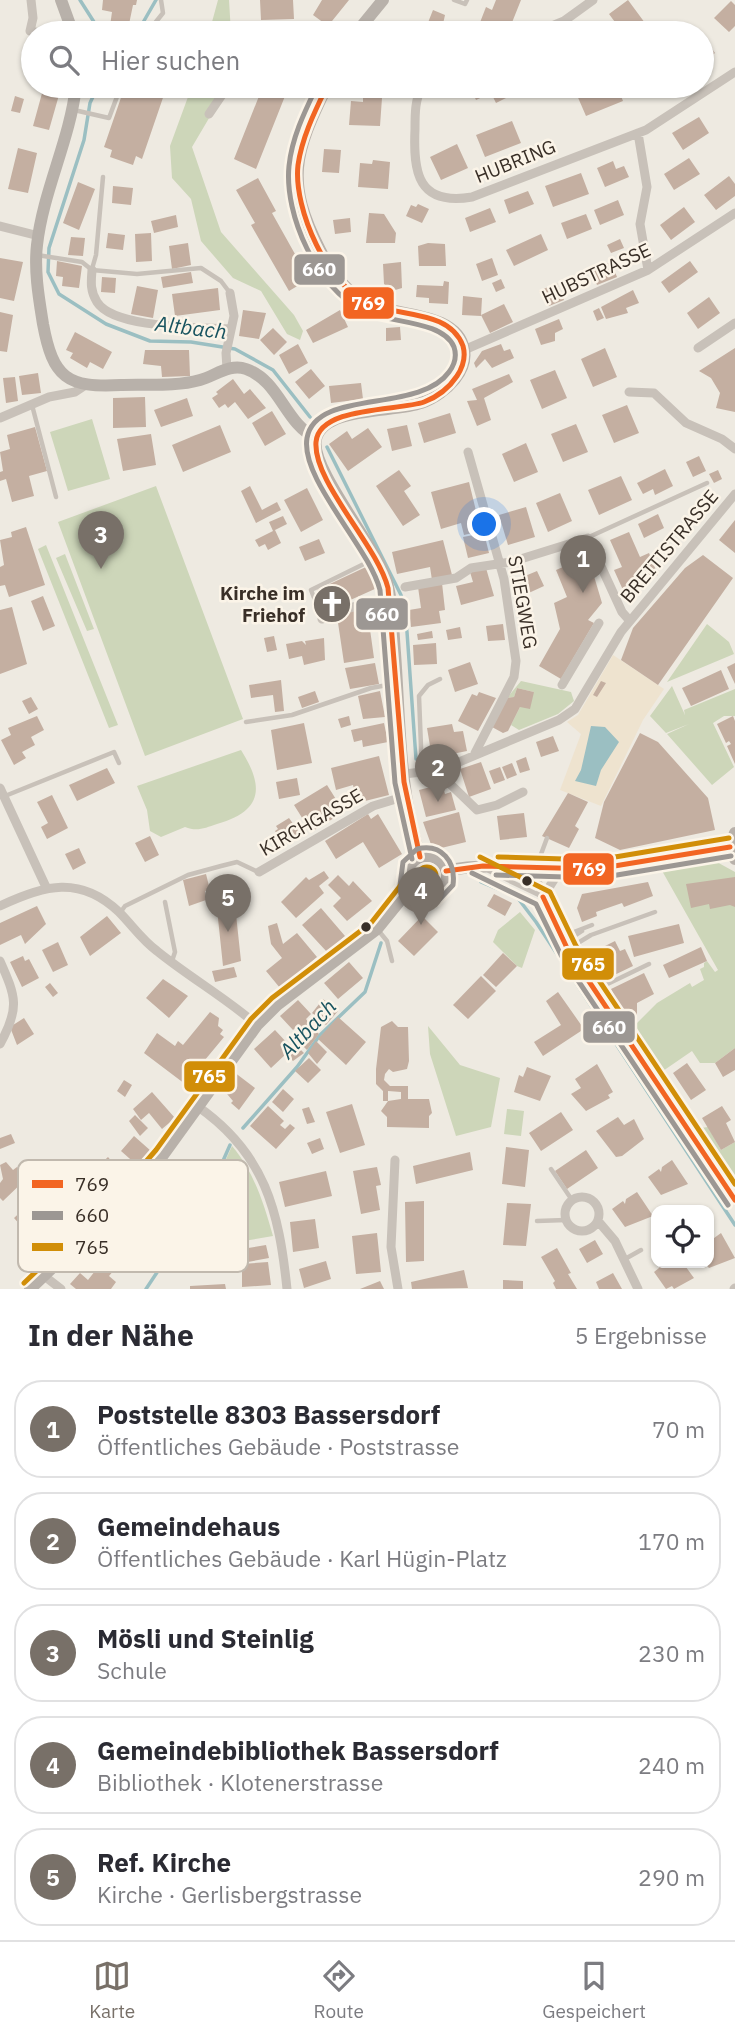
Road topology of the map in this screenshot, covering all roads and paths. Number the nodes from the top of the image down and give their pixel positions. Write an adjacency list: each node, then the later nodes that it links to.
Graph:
1 (31, 0): 8 (street)
2 (61, 0): 9 (main road)
3 (383, 0): 11 (main road)
4 (454, 0): 5 (lane)
5 (467, 0)
6 (593, 0): 12 (street)
7 (161, 1): 10 (lane)
8 (30, 21)
9 (66, 21)
10 (157, 21)
11 (366, 21)
12 (564, 21)
13 (735, 72): 14 (street, HUBRING)
14 (714, 88)
15 (76, 98): 21 (main road)
16 (116, 98): 21 (lane)
17 (220, 98): 22 (street)
18 (322, 98): 35 (main road)
19 (417, 98): 23 (street, HUBRING)
20 (697, 98): 23 (street, HUBRING)
21 (77, 110): 27 (main road)
22 (209, 114)
23 (638, 132): 30 (street)
24 (103, 177): 29 (lane)
25 (735, 213): 30 (street, HUBSTRASSE)
26 (0, 226): 27 (street)
27 (38, 236): 28 (main road)
28 (40, 255): 29 (lane); 37 (main road)
29 (92, 270): 31 (lane); 33 (street)
30 (648, 270): 35 (street, HUBSTRASSE)
31 (230, 293): 33 (street)
32 (735, 323): 34 (street)
33 (231, 330): 36 (street)
34 (698, 348)
35 (464, 350): 41 (main road)
36 (227, 369): 37 (main road); 41 (main road)
37 (84, 386): 39 (street)
38 (629, 392): 42 (street)
39 (31, 404): 40 (street); 46 (lane)
40 (0, 418)
41 (316, 438): 48 (main road)
42 (735, 449)
43 (468, 452): 49 (street, STIEGWEG)
44 (707, 483): 47 (lane)
45 (735, 494): 53 (street, BREITISTRASSE)
46 (56, 497)
47 (588, 538): 49 (street); 53 (street)
48 (376, 558): 51 (main road); 52 (lane)
49 (500, 563): 50 (street); 59 (street, STIEGWEG)
50 (405, 587)
51 (390, 599): 52 (street); 56 (main road)
52 (322, 619)
53 (630, 621): 59 (street, BREITISTRASSE)
54 (598, 623): 57 (street)
55 (440, 679): 62 (lane)
56 (398, 683): 58 (lane); 63 (main road)
57 (562, 685)
58 (246, 722)
59 (475, 753): 61 (street)
60 (119, 764): 64 (lane)
61 (440, 770): 62 (street); 65 (street)
62 (422, 773): 63 (street)
63 (404, 774): 66 (main road)
64 (2, 792): 76 (street)
65 (523, 792)
66 (406, 796): 70 (main road); 75 (street, KIRCHGASSE)
67 (735, 833): 69 (main road)
68 (547, 838): 72 (lane)
69 (732, 853): 73 (main road)
70 (421, 857): 74 (main road); 77 (main road)
71 (476, 865): 72 (main road); 74 (main road); 78 (lane)
72 (537, 870): 73 (main road); 78 (street)
73 (560, 870): 78 (street)
74 (446, 871): 77 (main road)
75 (259, 872): 81 (lane, KIRCHGASSE)
76 (47, 887): 80 (street); 81 (street)
77 (411, 887): 84 (main road)
78 (543, 897): 85 (street)
79 (165, 902): 88 (lane)
80 (0, 906)
81 (120, 912): 88 (street)
82 (655, 912): 85 (lane)
83 (592, 925): 85 (lane)
84 (377, 929): 87 (lane); 93 (main road)
85 (564, 943): 90 (street)
86 (0, 961): 94 (street)
87 (392, 961)
88 (171, 962): 93 (street)
89 (649, 964): 92 (lane)
90 (577, 968): 91 (lane); 92 (street)
91 (565, 977)
92 (595, 990): 99 (street)
93 (257, 1025): 95 (main road)
94 (0, 1044)
95 (197, 1106): 96 (main road); 110 (street)
96 (159, 1160)
97 (395, 1160): 111 (street)
98 (551, 1169): 100 (lane)
99 (733, 1194)
100 (572, 1200): 101 (street); 103 (street)
101 (566, 1220): 102 (lane); 103 (street)
102 (537, 1221)
103 (598, 1221): 105 (street)
104 (641, 1250): 105 (lane)
105 (624, 1260): 112 (street)
106 (46, 1272): 107 (main road)
107 (43, 1275): 108 (main road); 109 (street)
108 (30, 1289)
109 (61, 1289)
110 (287, 1289)
111 (398, 1289)
112 (638, 1289)

